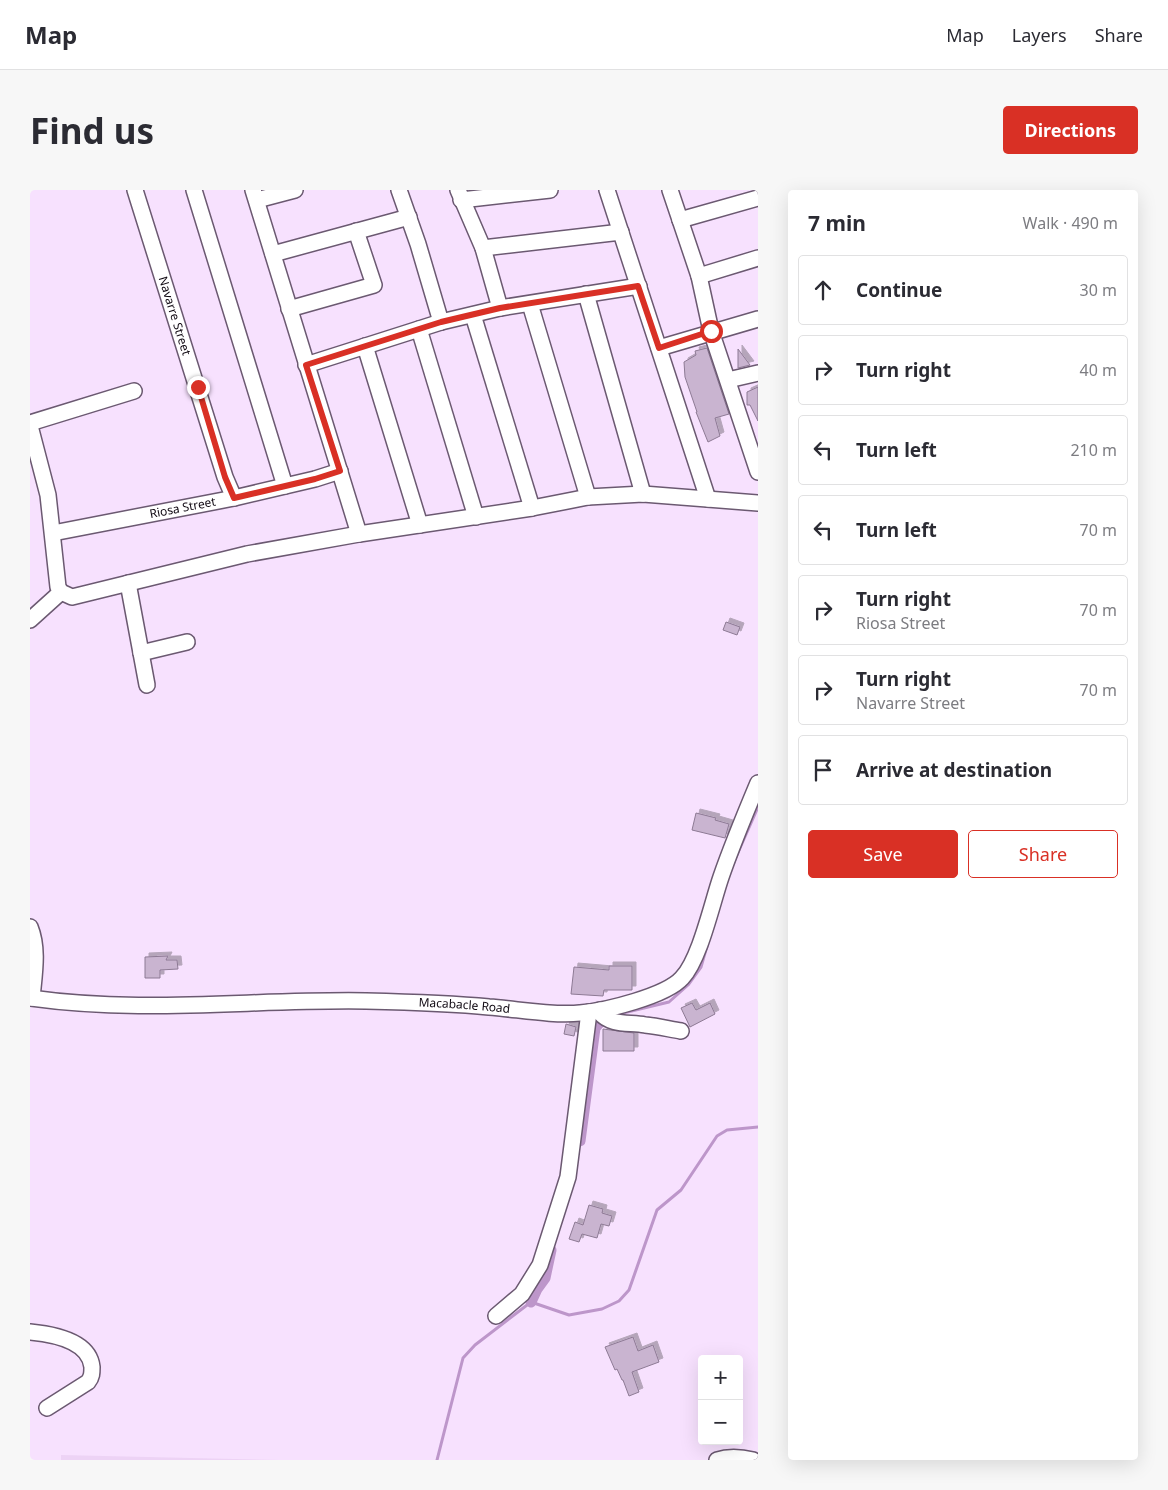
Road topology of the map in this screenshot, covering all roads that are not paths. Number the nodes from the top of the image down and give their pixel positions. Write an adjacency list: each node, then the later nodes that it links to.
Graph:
1 (136, 190): 42 (street, Navarre Street)
2 (194, 190): 39 (street)
3 (295, 190): 8 (street)
4 (399, 190): 11 (street)
5 (550, 190): 9 (street)
6 (608, 190): 14 (street)
7 (670, 190): 12 (street)
8 (255, 195): 16 (street)
9 (460, 195): 15 (street)
10 (758, 198): 12 (street)
11 (409, 217): 13 (street); 26 (street)
12 (680, 220): 18 (street)
13 (356, 231): 16 (street); 23 (street)
14 (621, 232): 15 (street); 19 (street)
15 (483, 248): 22 (street)
16 (273, 254): 23 (street)
17 (758, 258): 18 (street)
18 (699, 276): 28 (street)
19 (638, 286): 20 (street); 30 (street)
20 (586, 294): 21 (street); 40 (street)
21 (530, 304): 22 (street); 41 (street)
22 (500, 308): 24 (street)
23 (289, 309): 31 (street)
24 (473, 315): 26 (street); 45 (street)
25 (758, 319): 28 (street)
26 (441, 322): 27 (street)
27 (419, 329): 29 (street); 46 (street)
28 (711, 331): 30 (street); 33 (street)
29 (365, 346): 31 (street); 47 (street)
30 (659, 348): 43 (street)
31 (306, 365): 37 (street)
32 (758, 373): 33 (street)
33 (728, 380): 36 (street)
34 (134, 391): 35 (street)
35 (30, 424): 48 (street)
36 (751, 430): 38 (street)
37 (340, 471): 39 (street, Riosa Street); 49 (street)
38 (758, 472)
39 (285, 486): 42 (street, Riosa Street)
40 (643, 494): 41 (street); 43 (street)
41 (588, 497): 45 (street)
42 (234, 498): 48 (street, Riosa Street)
43 (708, 499): 44 (street)
44 (758, 503)
45 (532, 508): 46 (street)
46 (476, 517): 47 (street)
47 (420, 525): 49 (street)
48 (53, 533): 51 (street)
49 (359, 534): 50 (street)
50 (128, 583): 51 (street); 54 (street)
51 (61, 592): 52 (street)
52 (30, 620)
53 (187, 642): 54 (street)
54 (141, 653): 55 (street)
55 (147, 685)
56 (758, 783): 60 (street, Macabacle Road)
57 (30, 927): 58 (street)
58 (32, 968): 59 (street)
59 (31, 998): 60 (street, Macabacle Road)
60 (594, 1011): 61 (street); 62 (street)
61 (681, 1031)
62 (496, 1316)
63 (30, 1332): 64 (street)
64 (46, 1408)
65 (717, 1460): 66 (street)
66 (753, 1460)

